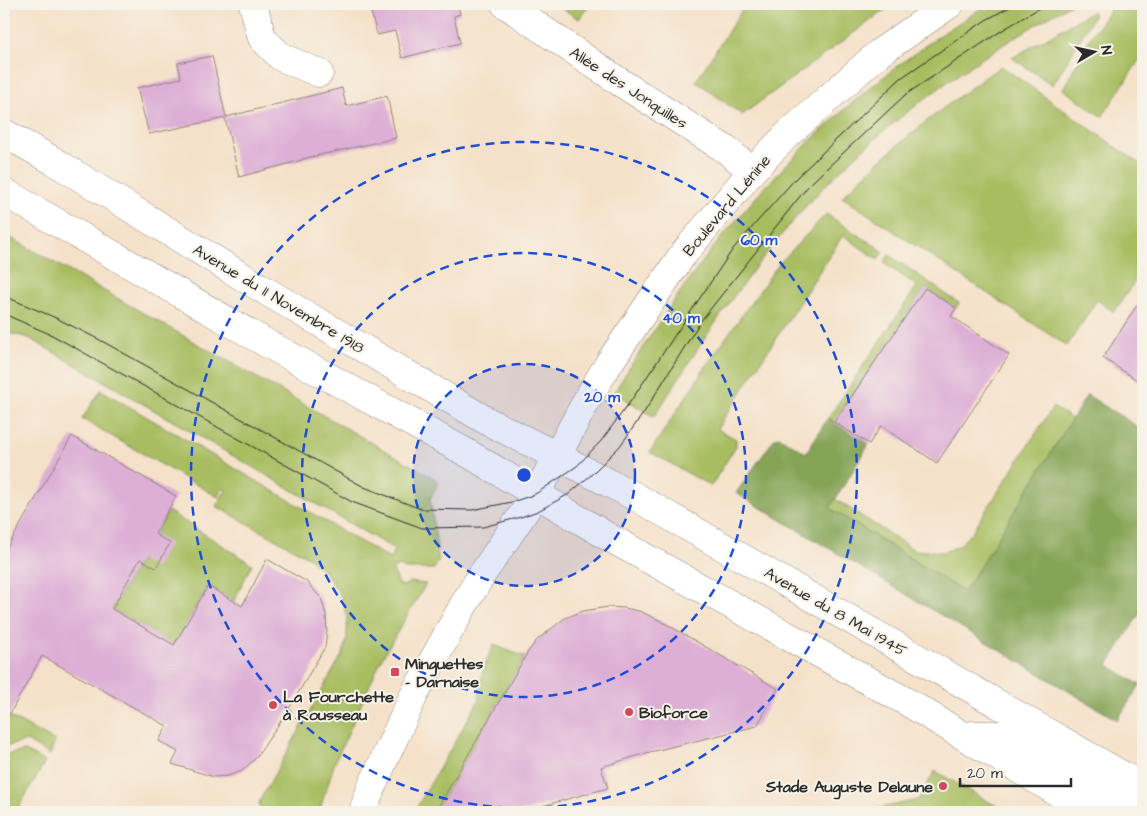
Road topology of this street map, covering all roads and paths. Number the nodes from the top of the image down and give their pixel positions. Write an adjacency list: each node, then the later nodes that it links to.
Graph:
1 (253, 4): 4 (street)
2 (505, 4): 6 (street, Allée des Jonquilles)
3 (950, 4): 6 (street, Boulevard Lénine)
4 (319, 73)
5 (4, 133): 8 (street, Avenue du 11 Novembre 1918)
6 (752, 171): 8 (street, Boulevard Lénine)
7 (4, 192): 9 (street)
8 (558, 456): 9 (street, Boulevard Lénine); 11 (street, Avenue du 8 Mai 1945)
9 (537, 493): 10 (street); 14 (street, Boulevard Lénine)
10 (961, 735): 13 (street); 15 (street)
11 (1112, 769): 12 (street, Avenue du 8 Mai 1945); 13 (street)
12 (1143, 787)
13 (1132, 806)
14 (363, 812)
15 (1090, 812)

